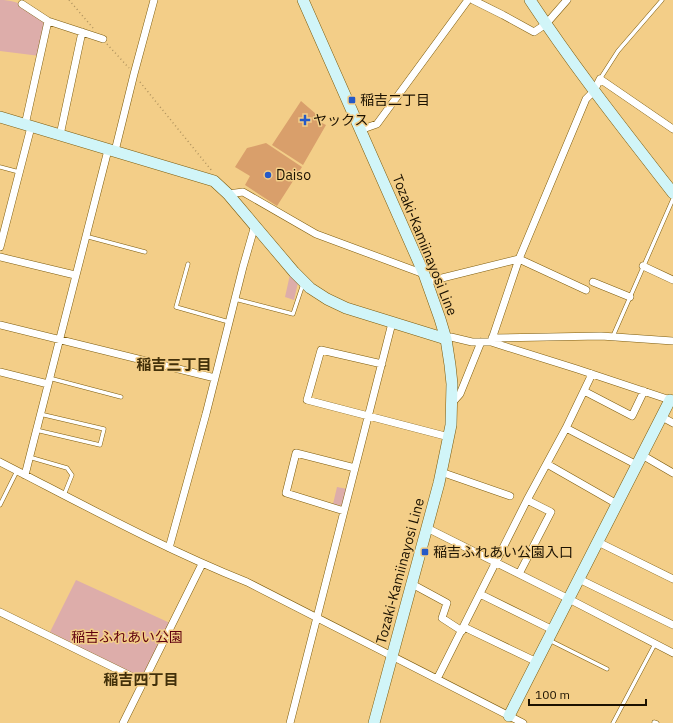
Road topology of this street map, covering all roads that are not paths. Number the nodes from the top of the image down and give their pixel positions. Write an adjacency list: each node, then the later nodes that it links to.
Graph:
1 (154, 0): 20 (street)
2 (303, 0): 18 (street, Tozaki-Kamiinayosi Line)
3 (468, 0): 18 (street)
4 (473, 0): 10 (street)
5 (530, 0): 10 (street)
6 (567, 0): 10 (street)
7 (662, 0): 13 (lane)
8 (23, 2): 9 (street)
9 (48, 21): 11 (street); 16 (street)
10 (546, 24): 14 (street)
11 (82, 32): 12 (street); 19 (street)
12 (103, 39)
13 (600, 79): 14 (street); 17 (street)
14 (594, 91): 23 (street); 31 (street)
15 (0, 117): 16 (street)
16 (28, 126): 19 (street); 22 (street)
17 (673, 129)
18 (360, 130): 35 (street, Tozaki-Kamiinayosi Line)
19 (60, 135): 20 (street)
20 (111, 150): 24 (street); 27 (street)
21 (0, 167): 22 (lane)
22 (19, 172): 28 (street)
23 (673, 193)
24 (228, 194): 26 (street); 35 (street)
25 (673, 198): 33 (lane)
26 (255, 225): 37 (street); 41 (street)
27 (85, 236): 29 (lane); 34 (street)
28 (0, 247)
29 (145, 252)
30 (0, 257): 34 (street)
31 (519, 259): 35 (street); 39 (street); 48 (street)
32 (188, 264): 42 (lane)
33 (643, 266): 36 (street); 40 (lane)
34 (76, 275): 47 (street)
35 (425, 278): 46 (street, Tozaki-Kamiinayosi Line)
36 (673, 280)
37 (304, 281): 41 (lane); 43 (street)
38 (594, 282): 40 (street)
39 (586, 290)
40 (630, 297): 45 (lane)
41 (235, 299): 42 (street)
42 (229, 322): 54 (street)
43 (392, 323): 46 (street); 51 (street)
44 (0, 325): 47 (street)
45 (612, 337): 48 (street); 49 (street)
46 (446, 339): 50 (street); 60 (street, Tozaki-Kamiinayosi Line)
47 (59, 340): 54 (street); 55 (street)
48 (492, 340): 50 (street); 53 (street)
49 (673, 341)
50 (481, 342): 60 (street)
51 (382, 364): 62 (street); 62 (street)
52 (0, 372): 55 (street)
53 (592, 374): 56 (street); 57 (street)
54 (215, 378): 86 (street)
55 (49, 381): 58 (lane); 61 (street)
56 (584, 391): 57 (street); 65 (street)
57 (644, 391): 59 (street)
58 (121, 397)
59 (672, 398): 63 (street)
60 (452, 403): 67 (street, Tozaki-Kamiinayosi Line)
61 (40, 414): 66 (street); 66 (lane)
62 (368, 416): 67 (street); 72 (street)
63 (662, 417): 64 (street); 69 (street)
64 (673, 423)
65 (566, 428): 69 (street); 71 (street)
66 (36, 430): 68 (street)
67 (449, 437): 74 (street, Tozaki-Kamiinayosi Line)
68 (29, 458): 76 (street); 77 (lane)
69 (640, 460): 75 (street); 81 (street)
70 (0, 462): 73 (street)
71 (548, 464): 80 (street); 81 (street)
72 (355, 468): 83 (street); 83 (street)
73 (17, 471): 76 (street); 79 (lane)
74 (441, 472): 78 (street); 84 (street, Tozaki-Kamiinayosi Line)
75 (673, 473)
76 (25, 475): 77 (street)
77 (64, 495): 86 (street)
78 (510, 496)
79 (1, 500): 82 (lane)
80 (527, 500): 87 (street); 89 (street)
81 (617, 504): 85 (street)
82 (0, 505)
83 (344, 511): 96 (street)
84 (427, 528): 87 (street); 92 (street, Tozaki-Kamiinayosi Line)
85 (598, 542): 90 (street); 91 (street)
86 (169, 548): 88 (street)
87 (496, 562): 89 (street); 93 (street)
88 (202, 564): 96 (street); 106 (street)
89 (519, 574): 94 (street)
90 (579, 578): 94 (street); 97 (street)
91 (673, 579)
92 (412, 584): 98 (street); 102 (street, Tozaki-Kamiinayosi Line)
93 (480, 594): 98 (street); 99 (street)
94 (569, 599): 99 (street); 100 (street)
95 (0, 612): 106 (street)
96 (318, 618): 102 (street); 109 (street)
97 (673, 625)
98 (463, 629): 103 (street); 105 (street)
99 (551, 635): 103 (street); 104 (lane)
100 (655, 644): 101 (street); 112 (lane)
101 (673, 653)
102 (392, 656): 105 (street); 110 (street, Tozaki-Kamiinayosi Line)
103 (537, 662): 107 (street)
104 (607, 669)
105 (437, 679): 107 (street)
106 (143, 682): 108 (street)
107 (509, 716): 111 (street)
108 (123, 723)
109 (290, 723)
110 (374, 723)
111 (522, 723)
112 (614, 723)

